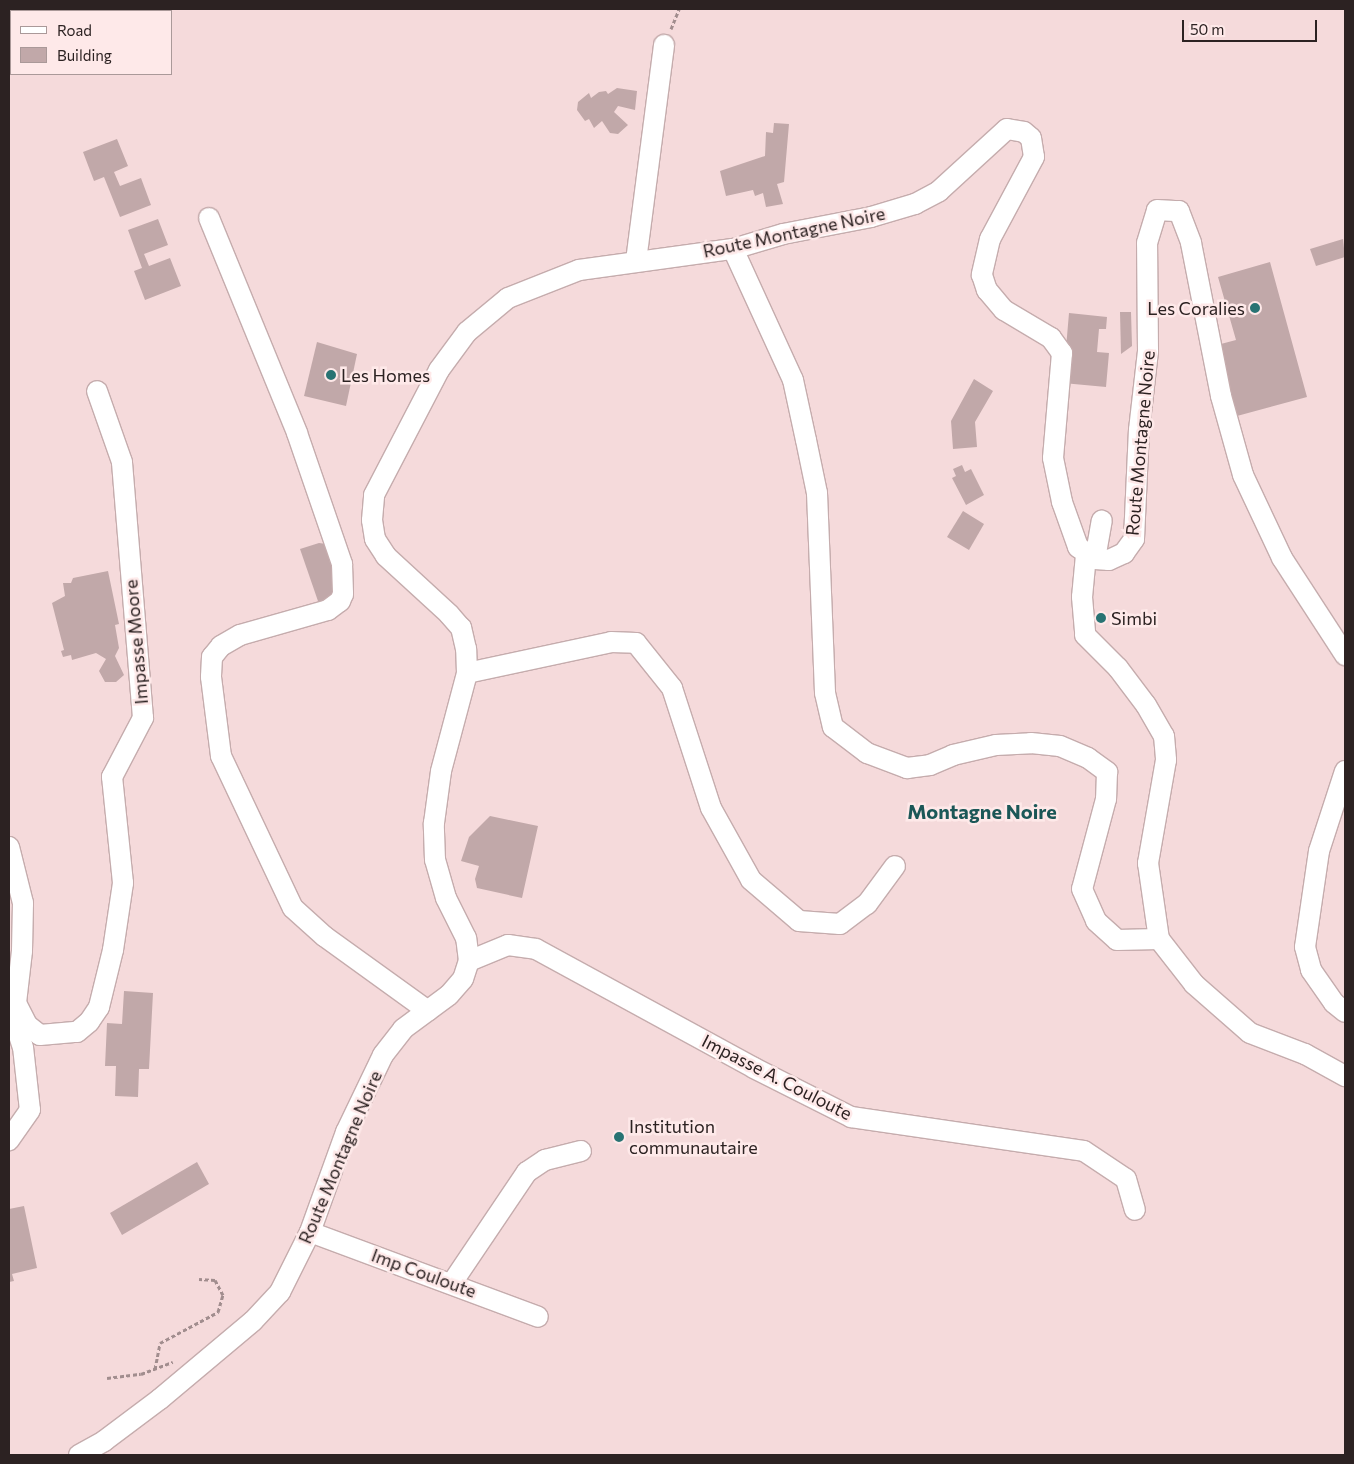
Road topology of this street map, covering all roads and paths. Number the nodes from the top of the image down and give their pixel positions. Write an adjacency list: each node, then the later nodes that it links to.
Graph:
1 (664, 45): 4 (street)
2 (209, 218): 15 (street)
3 (733, 249): 4 (street, Route Montagne Noire); 7 (street, Route Montagne Noire); 13 (street)
4 (636, 261): 9 (street, Route Montagne Noire)
5 (97, 390): 17 (street, Impasse Moore)
6 (1102, 521): 7 (street)
7 (1081, 552): 8 (street, Route Montagne Noire); 13 (street)
8 (1345, 655)
9 (467, 673): 12 (street); 14 (street, Route Montagne Noire)
10 (1345, 771): 16 (street)
11 (9, 847): 17 (street)
12 (895, 866)
13 (1159, 939): 18 (street)
14 (469, 961): 15 (street, Route Montagne Noire); 21 (street, Impasse A. Couloute)
15 (428, 1011): 22 (street, Route Montagne Noire)
16 (1345, 1012)
17 (13, 1015): 19 (street)
18 (1345, 1076)
19 (9, 1140)
20 (581, 1151): 24 (street)
21 (1135, 1210)
22 (310, 1232): 24 (street, Imp Couloute); 29 (street, Route Montagne Noire)
23 (199, 1279): 27 (path)
24 (452, 1283): 25 (street, Imp Couloute)
25 (538, 1317)
26 (182, 1358): 27 (path)
27 (155, 1369): 28 (path)
28 (108, 1378)
29 (79, 1455)

